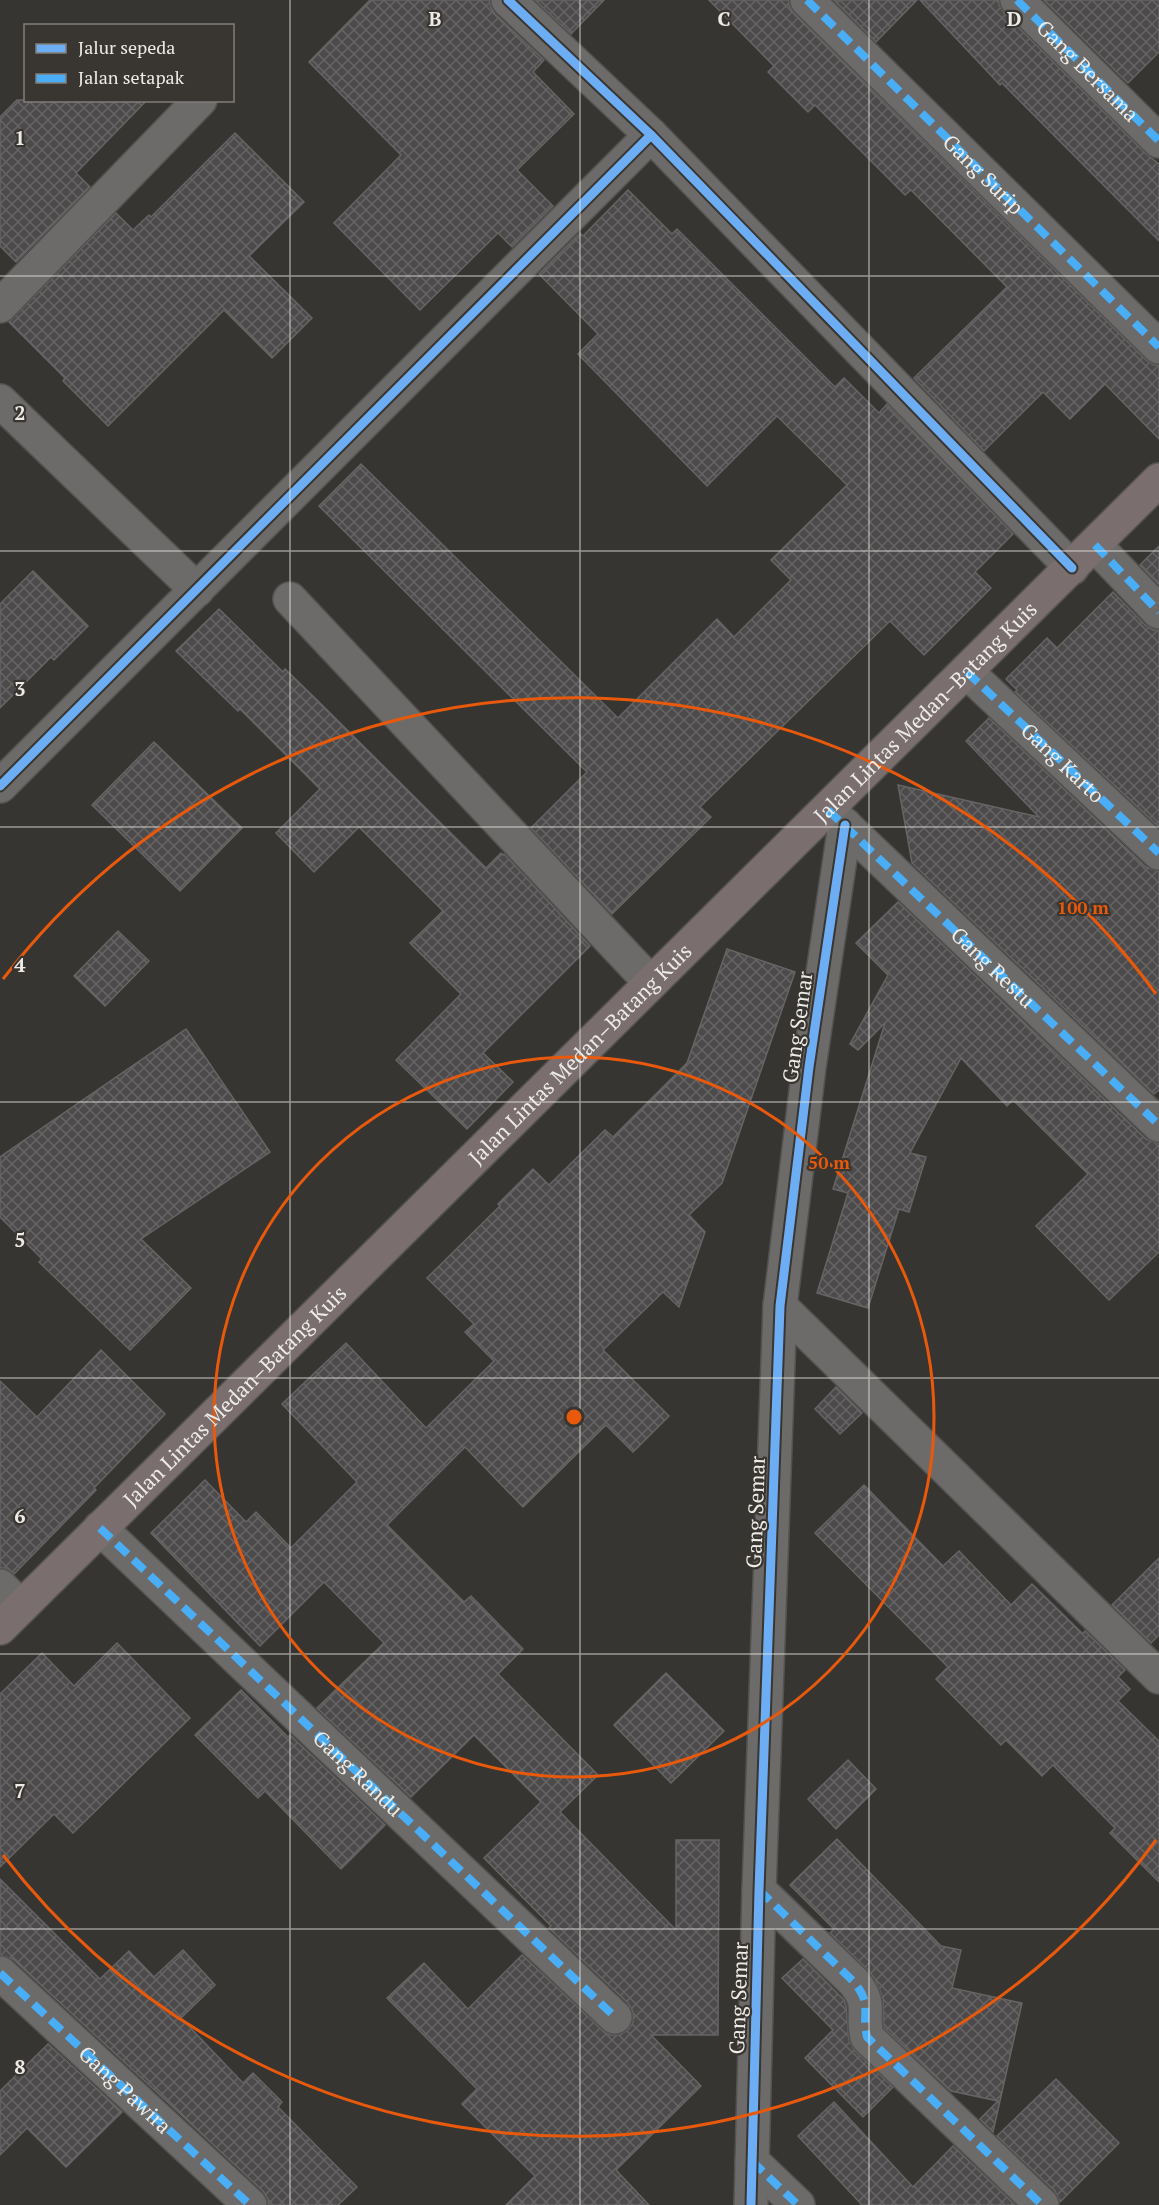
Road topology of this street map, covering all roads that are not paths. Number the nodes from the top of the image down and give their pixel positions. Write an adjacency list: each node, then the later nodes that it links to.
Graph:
1 (508, 0): 5 (street)
2 (807, 0): 8 (street, Gang Surip)
3 (1017, 0): 6 (street, Gang Bersama)
4 (198, 102): 7 (street)
5 (651, 135): 11 (street); 12 (street)
6 (1159, 141)
7 (0, 306)
8 (1159, 347)
9 (0, 401): 12 (street)
10 (1159, 480): 11 (highway, Jalan Lintas Medan–Batang Kuis)
11 (1083, 556): 14 (street); 15 (highway, Jalan Lintas Medan–Batang Kuis)
12 (197, 590): 16 (street)
13 (290, 599): 19 (street)
14 (1159, 612)
15 (967, 672): 17 (highway, Jalan Lintas Medan–Batang Kuis); 18 (street, Gang Karto)
16 (0, 786)
17 (837, 817): 19 (highway, Jalan Lintas Medan–Batang Kuis); 20 (street, Gang Restu); 21 (street, Gang Semar)
18 (1159, 854)
19 (651, 983): 22 (highway, Jalan Lintas Medan–Batang Kuis)
20 (1159, 1125)
21 (780, 1306): 24 (street); 25 (street, Gang Semar)
22 (100, 1528): 23 (highway, Jalan Lintas Medan–Batang Kuis); 27 (street, Gang Randu)
23 (7, 1607)
24 (1159, 1677)
25 (759, 1890): 28 (street, Gang Semar); 32 (street)
26 (0, 1973): 29 (street, Gang Pawira)
27 (615, 2017)
28 (752, 2161): 30 (street, Gang Semar); 31 (street)
29 (250, 2205)
30 (751, 2205)
31 (798, 2205)
32 (1042, 2205)

